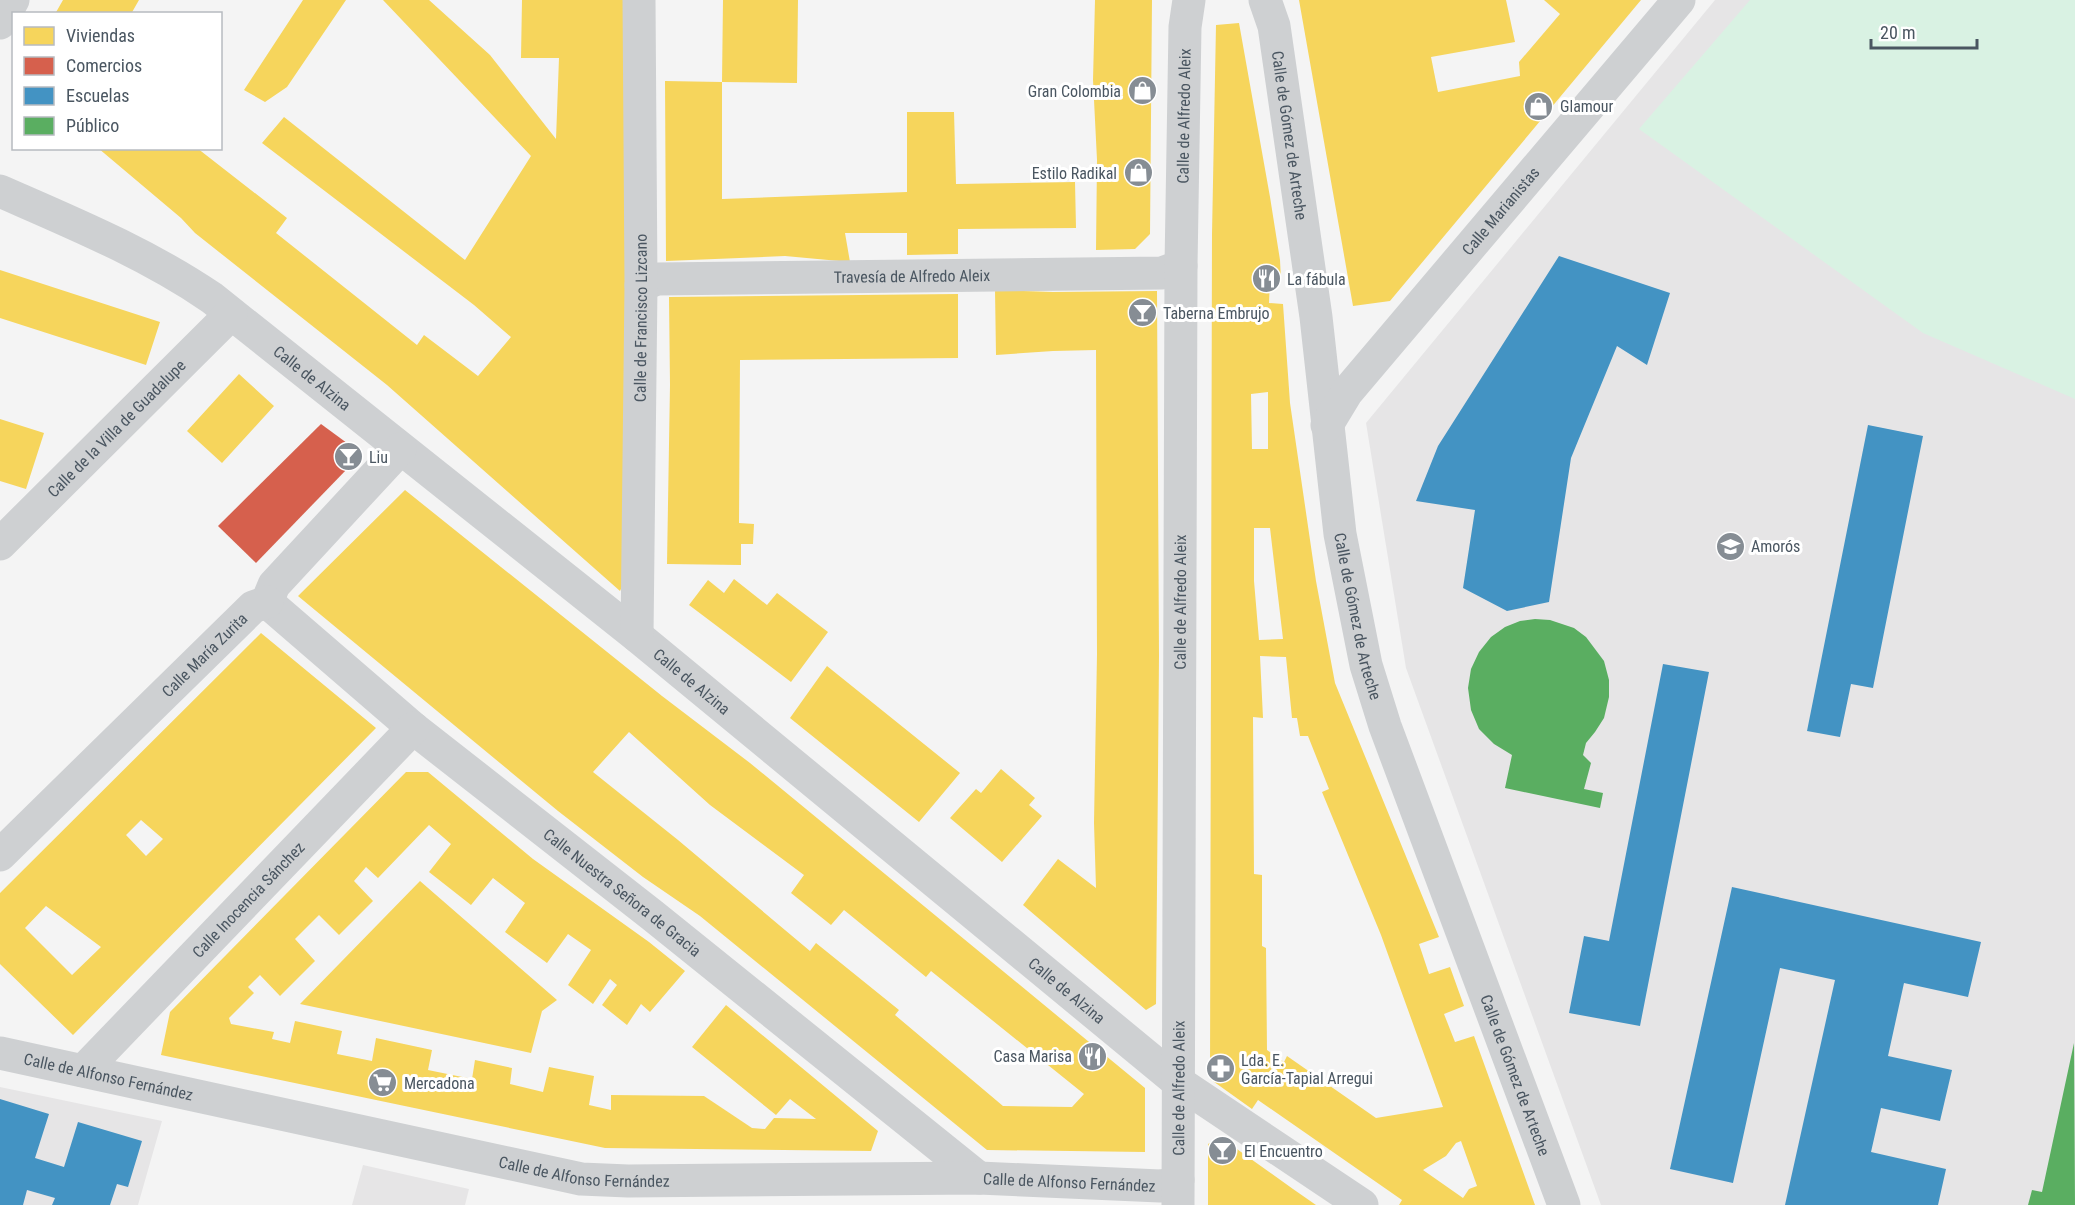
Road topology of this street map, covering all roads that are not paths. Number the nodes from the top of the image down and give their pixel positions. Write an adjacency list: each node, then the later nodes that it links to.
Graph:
1 (13, 0): 6 (street)
2 (639, 0): 9 (street, Calle de Francisco Lizcano)
3 (1190, 0): 8 (street, Calle de Alfredo Aleix)
4 (1265, 0): 11 (street, Calle de Gómez de Arteche)
5 (1679, 0): 11 (street, Calle Marianistas)
6 (0, 23)
7 (0, 191): 10 (street, Calle de Alzina)
8 (1181, 266): 9 (street, Travesía de Alfredo Aleix); 20 (street, Calle de Alfredo Aleix)
9 (641, 285): 15 (street, Calle de Francisco Lizcano)
10 (231, 314): 12 (street, Calle de Alzina); 13 (street, Calle de la Villa de Guadalupe)
11 (1327, 425): 25 (street, Calle de Gómez de Arteche)
12 (400, 449): 14 (street, Calle María Zurita); 15 (street, Calle de Alzina)
13 (0, 544)
14 (267, 602): 16 (street, Calle Nuestra Señora de Gracia); 17 (street, Calle María Zurita)
15 (637, 636): 20 (street, Calle de Alzina)
16 (413, 728): 19 (street, Calle Inocencia Sánchez); 21 (street, Calle Nuestra Señora de Gracia)
17 (0, 855)
18 (0, 1053): 19 (street, Calle de Alfonso Fernández)
19 (83, 1071): 22 (street, Calle de Alfonso Fernández)
20 (1178, 1082): 23 (street, Calle de Alfredo Aleix); 24 (street, Calle de Alzina)
21 (979, 1179): 22 (street, Calle de Alfonso Fernández); 23 (street, Calle de Alfonso Fernández)
22 (581, 1192)
23 (1178, 1193)
24 (1362, 1205)
25 (1564, 1205)

